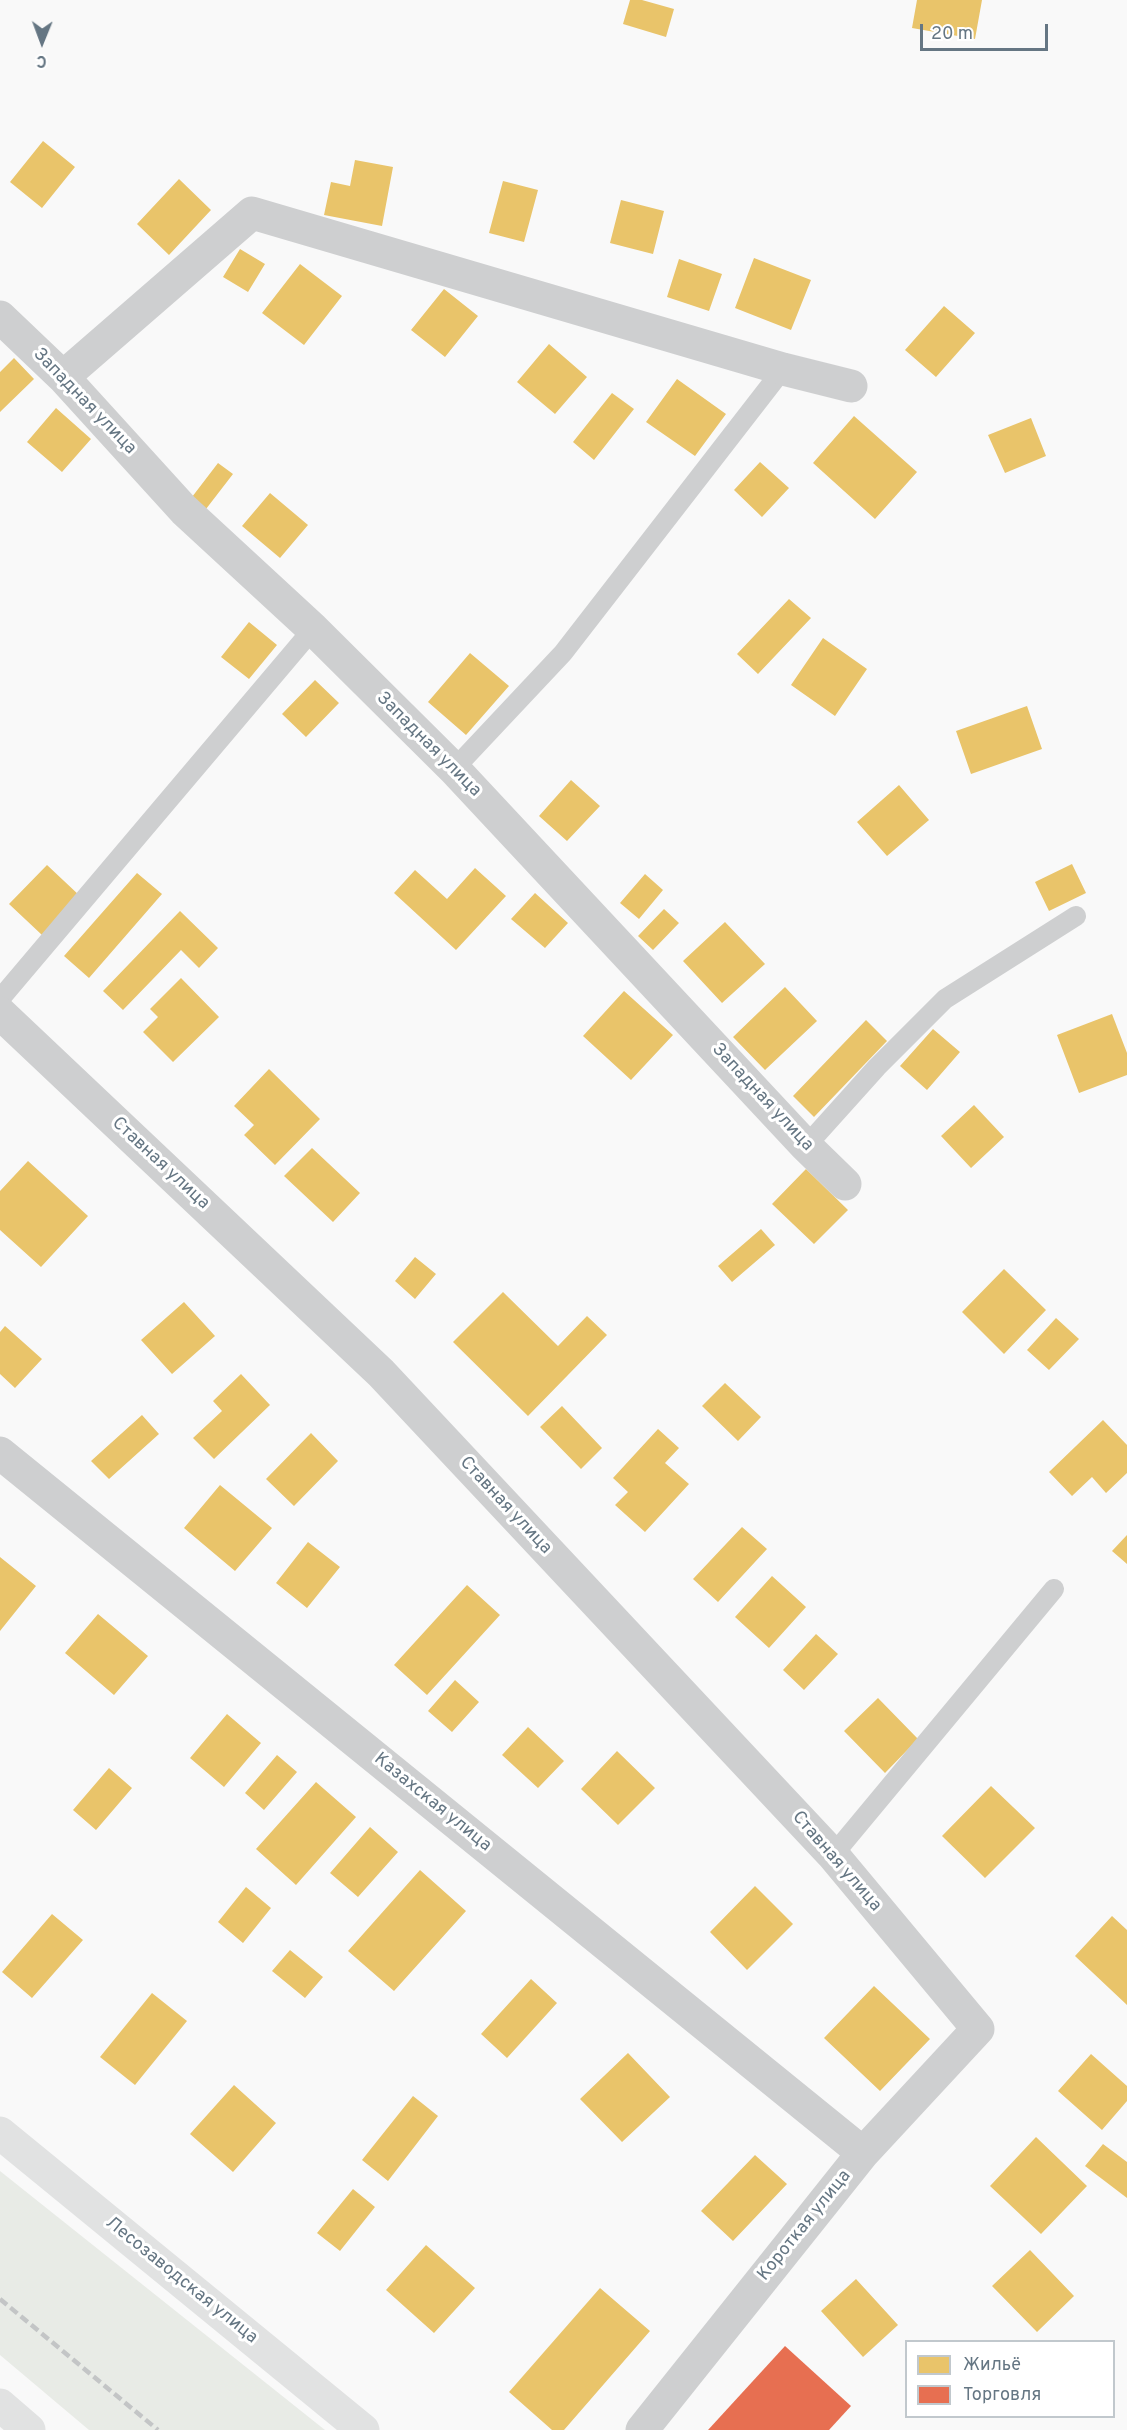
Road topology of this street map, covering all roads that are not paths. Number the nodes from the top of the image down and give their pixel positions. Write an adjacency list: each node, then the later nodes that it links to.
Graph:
1 (0, 317): 3 (street, Западная улица)
2 (783, 369): 3 (street); 4 (street); 6 (lane)
3 (63, 377): 5 (street, Западная улица)
4 (850, 386)
5 (313, 629): 6 (street, Западная улица); 8 (lane)
6 (454, 769): 10 (street, Западная улица)
7 (1076, 916): 10 (lane)
8 (0, 999)
9 (0, 1013): 14 (street, Ставная улица)
10 (806, 1146): 11 (street, Западная улица)
11 (845, 1184)
12 (0, 1453): 17 (street, Казахская улица)
13 (1054, 1589): 14 (lane)
14 (833, 1855): 15 (street, Ставная улица)
15 (978, 2029): 17 (street, Короткая улица)
16 (0, 2133): 20 (street, Лесозаводская улица)
17 (863, 2153): 21 (street, Короткая улица)
18 (0, 2405): 19 (street)
19 (29, 2430)
20 (363, 2430)
21 (642, 2430)

